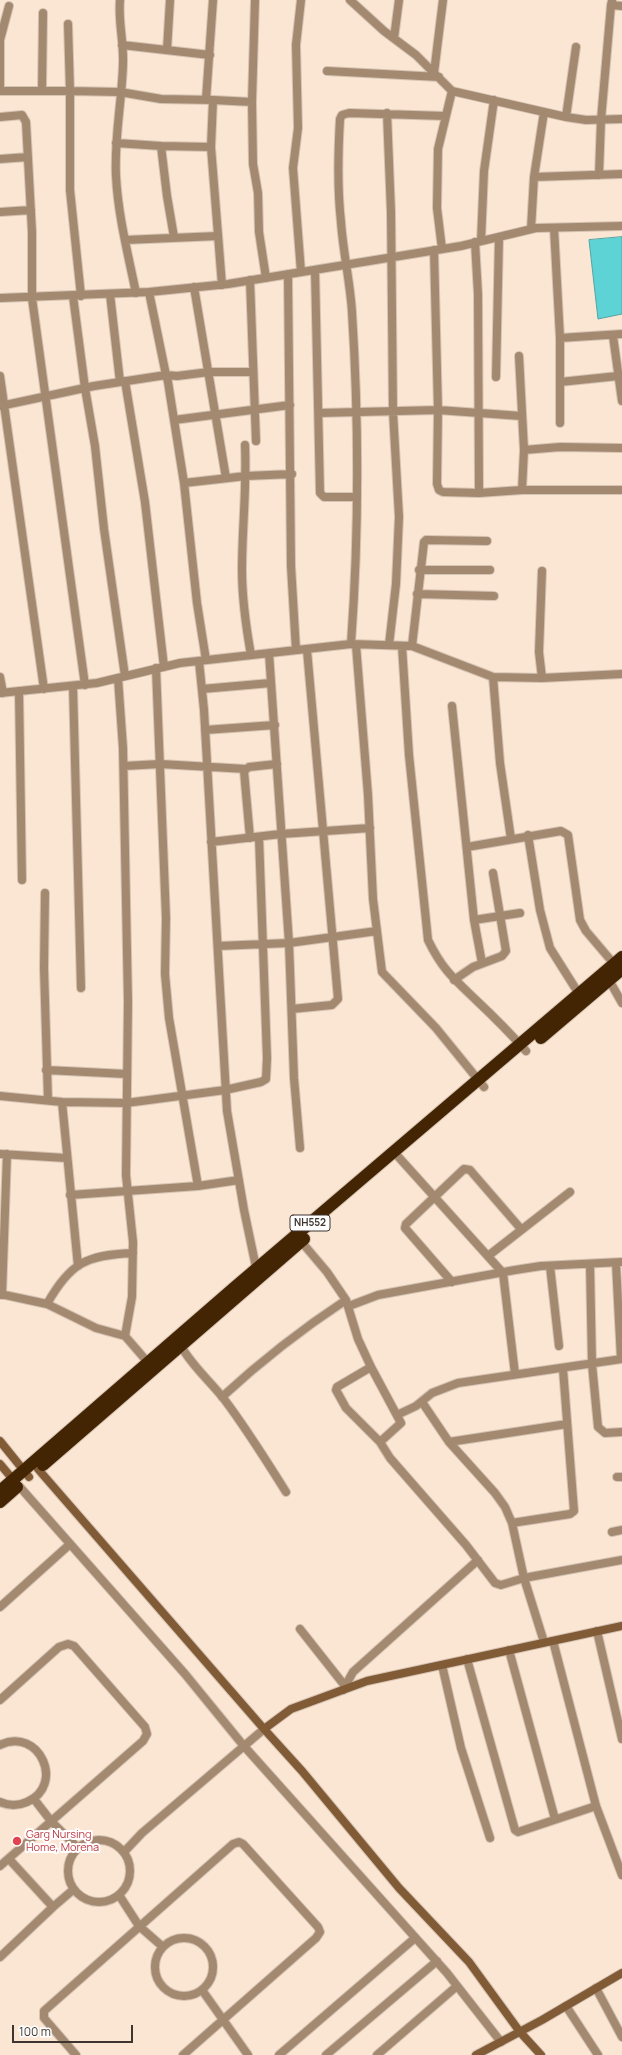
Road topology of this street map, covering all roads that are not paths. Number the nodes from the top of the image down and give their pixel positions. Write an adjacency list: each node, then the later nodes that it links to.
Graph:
1 (120, 0): 15 (street)
2 (170, 0): 17 (street)
3 (213, 0): 18 (street)
4 (255, 0): 28 (street)
5 (301, 0): 58 (street)
6 (350, 0): 14 (street)
7 (399, 0): 14 (street)
8 (443, 0): 20 (street)
9 (612, 2): 11 (street); 35 (street)
10 (9, 6): 21 (street)
11 (622, 6)
12 (43, 13): 22 (street)
13 (68, 24): 23 (street)
14 (394, 38): 20 (street)
15 (122, 45): 17 (street); 25 (street)
16 (576, 47): 33 (street)
17 (167, 50): 18 (street)
18 (210, 55): 26 (street)
19 (327, 70): 20 (street)
20 (436, 75): 24 (street)
21 (0, 91): 22 (street)
22 (42, 91): 23 (street)
23 (70, 91): 25 (street); 67 (street)
24 (452, 91): 27 (street); 31 (street)
25 (120, 92): 26 (street); 36 (street)
26 (210, 100): 28 (street); 38 (street)
27 (494, 100): 29 (street); 53 (street)
28 (252, 102): 60 (street)
29 (544, 112): 33 (street); 43 (street)
30 (387, 113): 31 (street); 55 (street); 56 (street)
31 (445, 116): 54 (street)
32 (0, 117): 39 (street)
33 (566, 117): 35 (street)
34 (622, 119): 35 (street)
35 (601, 120): 42 (street)
36 (116, 143): 37 (street); 52 (street)
37 (161, 146): 38 (street); 50 (street)
38 (211, 147): 49 (street)
39 (28, 157): 40 (street); 44 (street)
40 (0, 160)
41 (622, 174): 42 (street)
42 (600, 175): 43 (street)
43 (534, 177): 48 (street)
44 (31, 210): 45 (street); 69 (street)
45 (0, 212)
46 (622, 226): 47 (street)
47 (554, 228): 48 (street); 72 (street)
48 (531, 229): 51 (street)
49 (218, 236): 50 (street); 62 (street)
50 (174, 237): 52 (street)
51 (499, 237): 53 (street); 79 (street)
52 (125, 240): 65 (street)
53 (478, 242): 54 (street); 90 (street)
54 (438, 250): 55 (street); 88 (street)
55 (390, 257): 56 (street); 89 (street)
56 (347, 265): 57 (street); 93 (street)
57 (315, 270): 58 (street); 91 (street)
58 (302, 272): 59 (street)
59 (288, 274): 60 (street); 86 (street)
60 (266, 278): 61 (street)
61 (250, 280): 62 (street); 75 (street)
62 (222, 285): 63 (street)
63 (194, 287): 64 (street); 74 (street)
64 (149, 292): 65 (street); 76 (street)
65 (136, 293): 66 (street)
66 (110, 294): 67 (street); 80 (street)
67 (77, 296): 69 (street); 82 (street)
68 (0, 298): 69 (street)
69 (32, 298): 83 (street)
70 (622, 334): 71 (street)
71 (613, 336): 72 (street); 78 (street)
72 (560, 338): 81 (street)
73 (519, 356): 94 (street)
74 (209, 372): 75 (street); 76 (street); 92 (street)
75 (252, 372): 87 (street)
76 (166, 375): 80 (street); 95 (street)
77 (0, 376): 85 (street)
78 (618, 376): 81 (street); 84 (street)
79 (496, 377)
80 (123, 381): 82 (street); 124 (street)
81 (560, 382): 96 (street)
82 (85, 388): 83 (street); 127 (street)
83 (46, 397): 85 (street); 131 (street)
84 (622, 401)
85 (2, 405): 133 (street)
86 (290, 405): 87 (street); 101 (street)
87 (254, 408): 92 (street); 97 (street)
88 (438, 410): 89 (street); 90 (street); 107 (street)
89 (393, 412): 93 (street); 116 (street)
90 (478, 412): 94 (street); 107 (street)
91 (319, 413): 93 (street); 108 (street)
92 (216, 414): 95 (street); 103 (street)
93 (356, 414): 108 (street)
94 (521, 416): 100 (street)
95 (174, 420): 104 (street)
96 (560, 423)
97 (256, 441)
98 (245, 445): 102 (street)
99 (622, 448): 100 (street)
100 (524, 450): 105 (street)
101 (292, 474): 102 (street); 119 (street)
102 (246, 476): 103 (street); 122 (street)
103 (226, 478): 104 (street)
104 (184, 483): 123 (street)
105 (522, 490): 106 (street); 107 (street)
106 (622, 490)
107 (479, 493)
108 (356, 497): 115 (street)
109 (487, 541): 110 (street)
110 (419, 570): 111 (street); 113 (street)
111 (490, 570)
112 (542, 571): 129 (street)
113 (417, 594): 114 (street); 118 (street)
114 (494, 596)
115 (354, 645): 116 (street); 120 (street); 145 (street)
116 (388, 646): 117 (street)
117 (402, 646): 118 (street); 167 (street)
118 (412, 646): 128 (street)
119 (296, 650): 120 (street); 121 (street)
120 (307, 650): 146 (street)
121 (269, 653): 122 (street); 130 (street)
122 (251, 655): 123 (street)
123 (203, 660): 124 (street); 134 (street)
124 (160, 668): 127 (street); 140 (street)
125 (622, 674): 129 (street)
126 (0, 677): 136 (street)
127 (122, 677): 131 (street); 143 (street)
128 (493, 677): 129 (street); 151 (street)
129 (542, 678)
130 (271, 683): 134 (street); 138 (street)
131 (85, 685): 132 (street)
132 (73, 686): 133 (street); 169 (street)
133 (44, 689): 135 (street)
134 (202, 689): 139 (street)
135 (19, 691): 136 (street); 155 (street)
136 (1, 693)
137 (452, 706): 153 (street)
138 (275, 725): 139 (street); 141 (street)
139 (205, 730): 142 (street)
140 (160, 764): 142 (street); 143 (street); 178 (street)
141 (277, 764): 144 (street); 147 (street)
142 (207, 765): 144 (street); 152 (street)
143 (124, 766): 175 (street)
144 (246, 769): 150 (street)
145 (370, 828): 146 (street); 160 (street)
146 (323, 832): 147 (street); 161 (street)
147 (281, 834): 149 (street); 162 (street)
148 (528, 835): 151 (street); 166 (street); 170 (street)
149 (259, 837): 150 (street); 163 (street)
150 (250, 838): 152 (street)
151 (511, 839): 153 (street)
152 (211, 842): 164 (street)
153 (467, 847): 159 (street)
154 (493, 873): 158 (street)
155 (22, 880)
156 (45, 893): 174 (street)
157 (520, 914): 158 (street)
158 (500, 916): 159 (street); 165 (street)
159 (474, 920): 165 (street)
160 (377, 931): 161 (street); 176 (street)
161 (332, 937): 162 (street); 172 (street)
162 (289, 943): 163 (street); 172 (street)
163 (263, 944): 164 (street); 177 (street)
164 (218, 946): 177 (street)
165 (482, 963): 167 (street)
166 (619, 963): 168 (highway, NH552); 170 (highway, NH552)
167 (454, 980): 173 (street)
168 (609, 980): 171 (street); 173 (highway, NH552)
169 (81, 988)
170 (579, 994): 173 (highway, NH552)
171 (622, 1003)
172 (292, 1008): 183 (street)
173 (523, 1048): 176 (highway, NH552)
174 (46, 1070): 175 (street); 180 (street)
175 (126, 1074): 182 (street)
176 (481, 1084): 185 (highway, NH552)
177 (225, 1090): 178 (street); 187 (street)
178 (182, 1095): 182 (street); 188 (street)
179 (0, 1096): 180 (street)
180 (48, 1100): 181 (street)
181 (62, 1102): 182 (street); 186 (street)
182 (126, 1103): 189 (street)
183 (300, 1148)
184 (3, 1154): 186 (street); 195 (street)
185 (397, 1155): 192 (street); 194 (highway, NH552)
186 (66, 1158): 191 (street)
187 (239, 1180): 188 (street); 202 (street)
188 (198, 1186): 189 (street)
189 (127, 1191): 191 (street); 196 (street)
190 (570, 1192): 193 (street)
191 (70, 1195): 200 (street)
192 (435, 1198): 193 (street); 197 (street); 204 (street)
193 (521, 1229): 197 (street)
194 (299, 1238): 202 (highway, NH552); 206 (street)
195 (2, 1240): 205 (street)
196 (133, 1253): 200 (street); 208 (street)
197 (488, 1256): 203 (street)
198 (619, 1262): 199 (street); 211 (street)
199 (590, 1264): 201 (street); 212 (street)
200 (78, 1266): 207 (street)
201 (550, 1266): 203 (street); 210 (street)
202 (258, 1273): 209 (highway, NH552); 213 (highway, NH552)
203 (503, 1273): 204 (street); 216 (street)
204 (452, 1282): 206 (street)
205 (1, 1295): 207 (street)
206 (347, 1303): 214 (street); 217 (street)
207 (47, 1304): 208 (street)
208 (125, 1336): 213 (street)
209 (181, 1346): 213 (highway, NH552); 217 (street)
210 (559, 1346)
211 (621, 1359): 212 (street)
212 (592, 1364): 215 (street); 221 (street)
213 (151, 1366): 226 (highway, NH552)
214 (371, 1367): 219 (street); 223 (street)
215 (563, 1369): 216 (street); 220 (street)
216 (515, 1374): 218 (street)
217 (222, 1397): 229 (street)
218 (422, 1402): 219 (street); 224 (street)
219 (397, 1416): 223 (street)
220 (567, 1424): 224 (street); 231 (street)
221 (622, 1432)
222 (0, 1441): 226 (street)
223 (380, 1442): 235 (street)
224 (449, 1442): 231 (street)
225 (0, 1464): 227 (street)
226 (30, 1472): 227 (highway, NH552); 249 (street)
227 (16, 1482): 228 (highway, NH552); 230 (highway, NH552); 234 (street)
228 (0, 1491)
229 (286, 1492)
230 (0, 1502)
231 (512, 1523): 237 (street)
232 (622, 1530): 233 (street)
233 (612, 1532)
234 (69, 1545): 238 (street); 252 (street)
235 (478, 1560): 237 (street); 247 (street)
236 (622, 1560): 237 (street)
237 (524, 1578): 243 (street)
238 (0, 1607)
239 (622, 1626): 241 (street)
240 (300, 1629): 247 (street)
241 (597, 1631): 242 (street); 250 (street)
242 (553, 1641): 243 (street); 255 (street)
243 (544, 1642): 244 (street)
244 (510, 1650): 245 (street); 256 (street)
245 (467, 1659): 246 (street); 256 (street)
246 (442, 1665): 247 (street); 258 (street)
247 (344, 1688): 249 (street)
248 (0, 1700): 257 (street)
249 (264, 1729): 252 (street); 280 (street)
250 (622, 1739)
251 (0, 1745): 253 (street)
252 (243, 1745): 261 (street); 270 (street)
253 (34, 1799): 254 (street); 257 (street)
254 (2, 1805)
255 (596, 1806): 256 (street); 265 (street)
256 (555, 1819)
257 (51, 1822): 259 (street); 262 (street)
258 (490, 1838)
259 (70, 1840): 260 (street); 263 (street)
260 (78, 1848): 261 (street); 263 (street)
261 (124, 1852): 267 (street)
262 (8, 1859): 264 (street); 268 (street)
263 (70, 1859): 266 (street)
264 (0, 1866)
265 (622, 1875)
266 (74, 1889): 267 (street); 268 (street)
267 (119, 1895): 269 (street)
268 (53, 1907): 272 (street)
269 (140, 1926): 271 (street); 279 (street); 283 (street)
270 (415, 1938): 273 (street); 286 (street)
271 (163, 1947): 277 (street); 277 (street)
272 (0, 1957)
273 (437, 1961): 275 (street); 287 (street)
274 (622, 1973): 276 (street)
275 (457, 1986): 282 (street); 288 (street)
276 (596, 1988): 278 (street); 281 (street)
277 (202, 1990): 279 (street)
278 (566, 2006): 280 (street); 291 (street)
279 (222, 2020): 284 (street); 285 (street)
280 (520, 2032): 282 (street); 290 (street)
281 (622, 2037)
282 (501, 2042): 289 (street)
283 (76, 2055)
284 (183, 2055)
285 (248, 2055)
286 (279, 2055)
287 (326, 2055)
288 (377, 2055)
289 (476, 2055)
290 (541, 2055)
291 (598, 2055)

